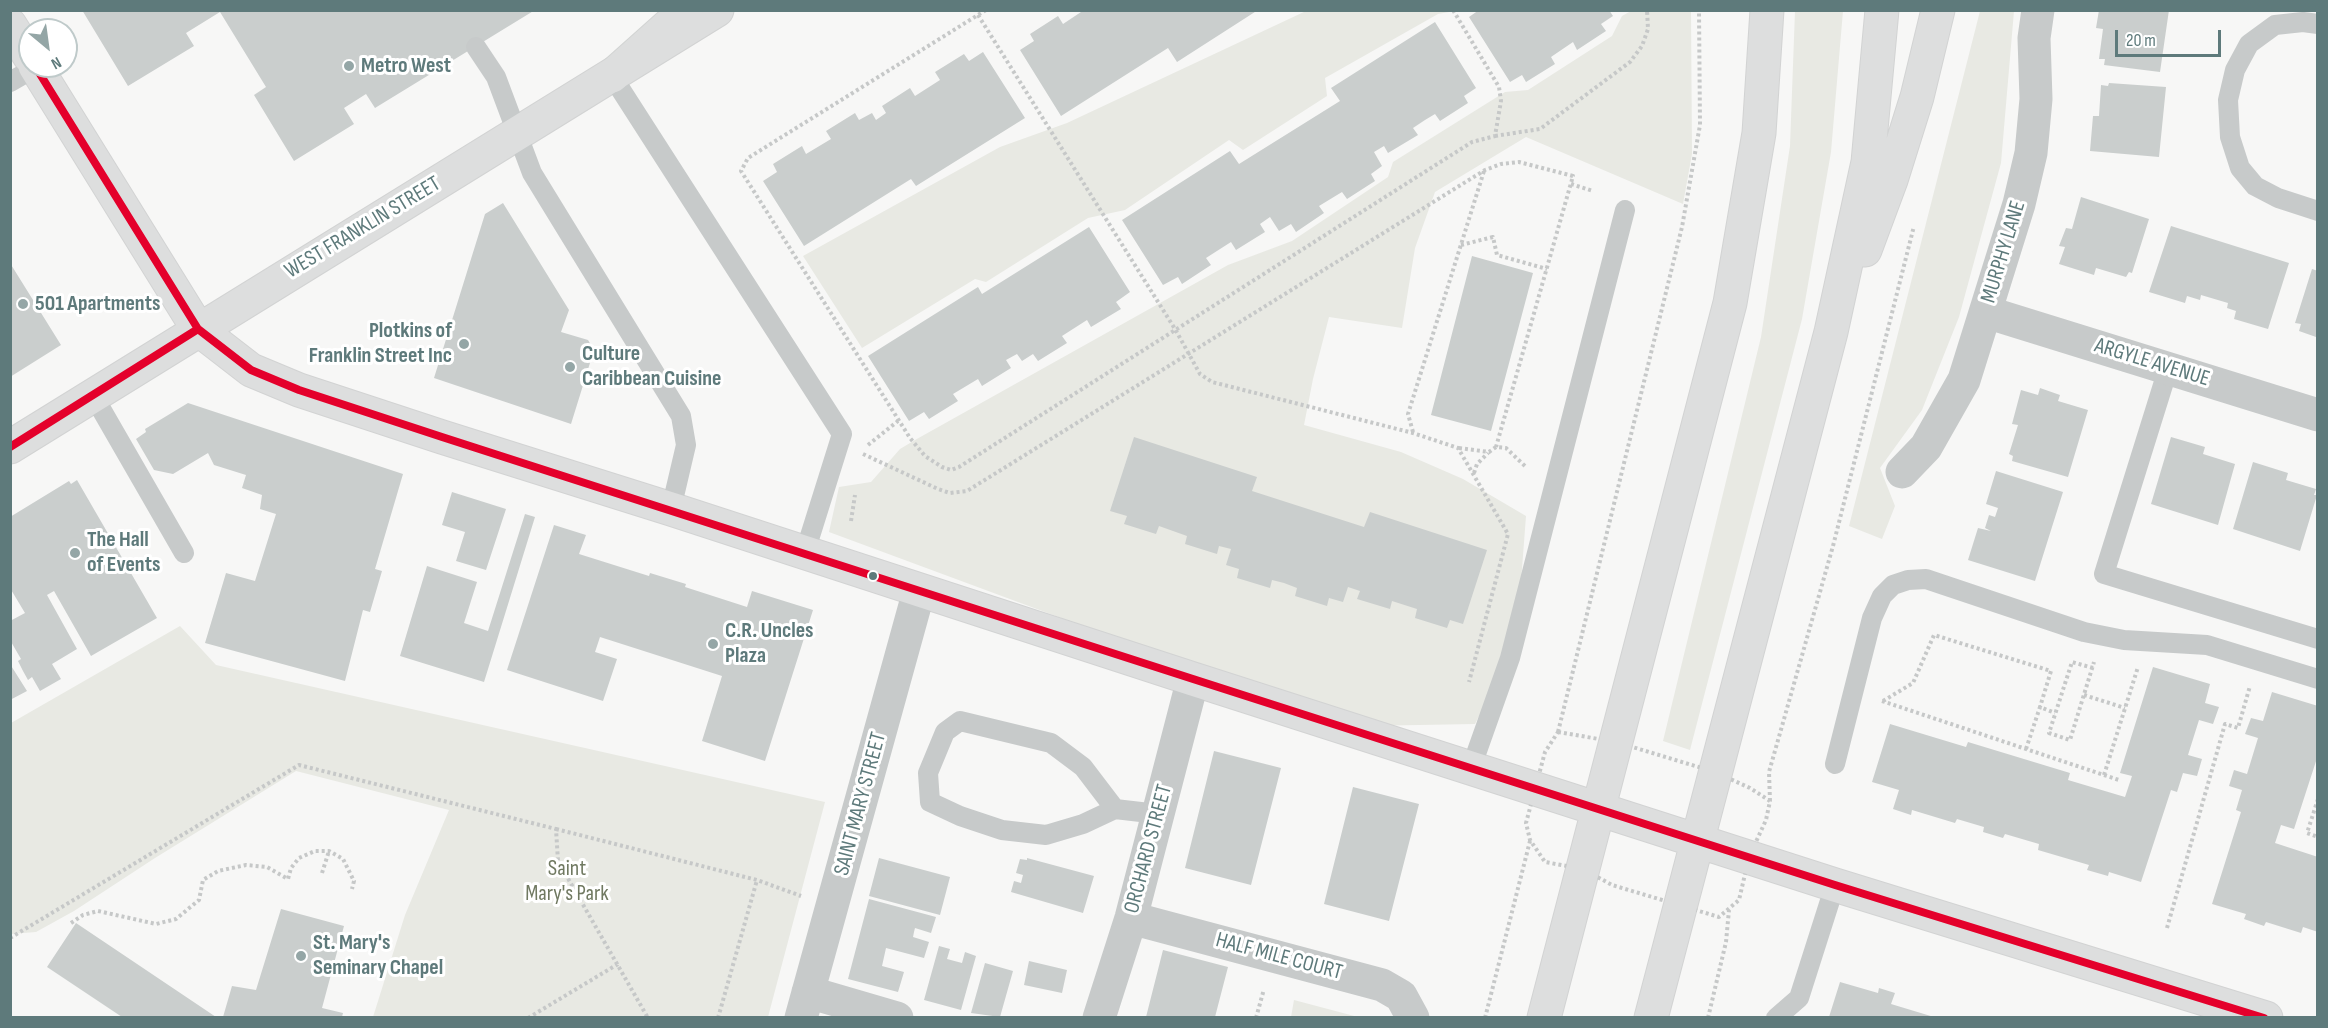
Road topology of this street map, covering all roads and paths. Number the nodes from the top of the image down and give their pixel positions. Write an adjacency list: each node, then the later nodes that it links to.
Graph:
1 (686, 10): 16 (main road)
2 (717, 10): 16 (main road, WEST FRANKLIN STREET)
3 (986, 10): 11 (path)
4 (1453, 10): 19 (path)
5 (1647, 10): 19 (path)
6 (1700, 10): 65 (path)
7 (1767, 10): 79 (main road)
8 (1882, 10): 31 (main road)
9 (1938, 10): 31 (main road)
10 (2038, 10): 28 (street, MURPHY LANE)
11 (978, 15): 30 (path); 36 (path)
12 (2318, 24): 24 (lane)
13 (10, 25): 14 (main road)
14 (18, 44)
15 (476, 46): 18 (lane)
16 (612, 76): 18 (main road, WEST FRANKLIN STREET); 50 (lane)
17 (35, 78): 29 (main road)
18 (515, 135): 29 (main road, WEST FRANKLIN STREET); 48 (lane)
19 (1495, 136): 30 (path)
20 (1485, 170): 21 (path); 26 (path); 32 (path)
21 (1571, 184): 22 (path); 27 (path)
22 (1593, 191)
23 (1625, 210): 72 (lane)
24 (2318, 211)
25 (1916, 215): 77 (path)
26 (1461, 245): 27 (path); 37 (path)
27 (1547, 269): 39 (path)
28 (1986, 312): 33 (street, ARGYLE AVENUE); 45 (street, MURPHY LANE)
29 (198, 329): 34 (main road, WEST FRANKLIN STREET); 48 (main road)
30 (1175, 329): 32 (path); 36 (path)
31 (1831, 332): 86 (main road)
32 (1188, 352): 37 (path); 42 (path)
33 (2168, 369): 35 (street, ARGYLE AVENUE); 54 (lane)
34 (93, 395): 38 (main road, WEST FRANKLIN STREET); 51 (lane)
35 (2318, 415)
36 (898, 422): 42 (path)
37 (1413, 433): 40 (path)
38 (10, 447)
39 (1496, 447): 41 (path); 44 (path)
40 (1458, 448): 41 (path); 46 (path)
41 (1489, 452): 46 (path)
42 (863, 453): 43 (path)
43 (860, 462)
44 (1526, 467)
45 (1902, 472)
46 (1474, 474): 60 (path)
47 (855, 491): 49 (path)
48 (671, 508): 50 (main road)
49 (851, 521)
50 (805, 552): 52 (main road)
51 (184, 554)
52 (919, 591): 57 (main road); 105 (street, SAINT MARY STREET)
53 (2103, 636): 56 (path); 58 (lane); 71 (lane)
54 (2318, 639)
55 (2140, 658): 63 (path)
56 (2092, 668): 61 (path); 64 (path)
57 (1193, 679): 72 (main road); 80 (street, ORCHARD STREET)
58 (2318, 679)
59 (2250, 686): 101 (path)
60 (1466, 692)
61 (2084, 695): 63 (path); 64 (path)
62 (2040, 707): 64 (path); 67 (path); 67 (path)
63 (2125, 708): 73 (path)
64 (2055, 713)
65 (1558, 732): 66 (path); 68 (path)
66 (1575, 736)
67 (2026, 749): 73 (path)
68 (1545, 752)
69 (1664, 757): 70 (path)
70 (1685, 763)
71 (1835, 764)
72 (1471, 768): 79 (main road)
73 (2104, 775): 74 (path)
74 (2119, 780)
75 (1750, 788): 77 (path)
76 (2318, 799): 84 (path)
77 (1770, 801): 81 (path)
78 (1115, 809): 78 (lane); 80 (lane)
79 (1598, 809): 86 (main road); 114 (main road)
80 (1158, 814): 99 (street, ORCHARD STREET)
81 (1766, 820)
82 (1526, 823): 85 (path)
83 (556, 829): 90 (path); 102 (path); 103 (path)
84 (2318, 837)
85 (1530, 840): 88 (path); 113 (path)
86 (1697, 840): 92 (main road); 115 (main road)
87 (329, 851): 89 (path); 93 (path); 100 (path)
88 (1545, 862)
89 (322, 873)
90 (757, 880): 95 (path); 108 (path)
91 (1612, 885): 94 (path)
92 (1835, 885): 117 (lane); 118 (main road)
93 (352, 889)
94 (1632, 890)
95 (799, 896)
96 (1739, 900): 97 (path)
97 (1729, 909): 98 (path); 116 (path)
98 (1719, 917)
99 (1131, 918): 110 (street, ORCHARD STREET); 112 (street, HALF MILE COURT)
100 (70, 924)
101 (2167, 928)
102 (10, 938)
103 (618, 964): 106 (path); 107 (path)
104 (1265, 985): 111 (path)
105 (804, 1005): 109 (street)
106 (528, 1017)
107 (648, 1017)
108 (718, 1017)
109 (897, 1017)
110 (1099, 1017)
111 (1257, 1017)
112 (1413, 1017)
113 (1485, 1017)
114 (1544, 1017)
115 (1651, 1017)
116 (1707, 1017)
117 (1776, 1017)
118 (2266, 1017)

